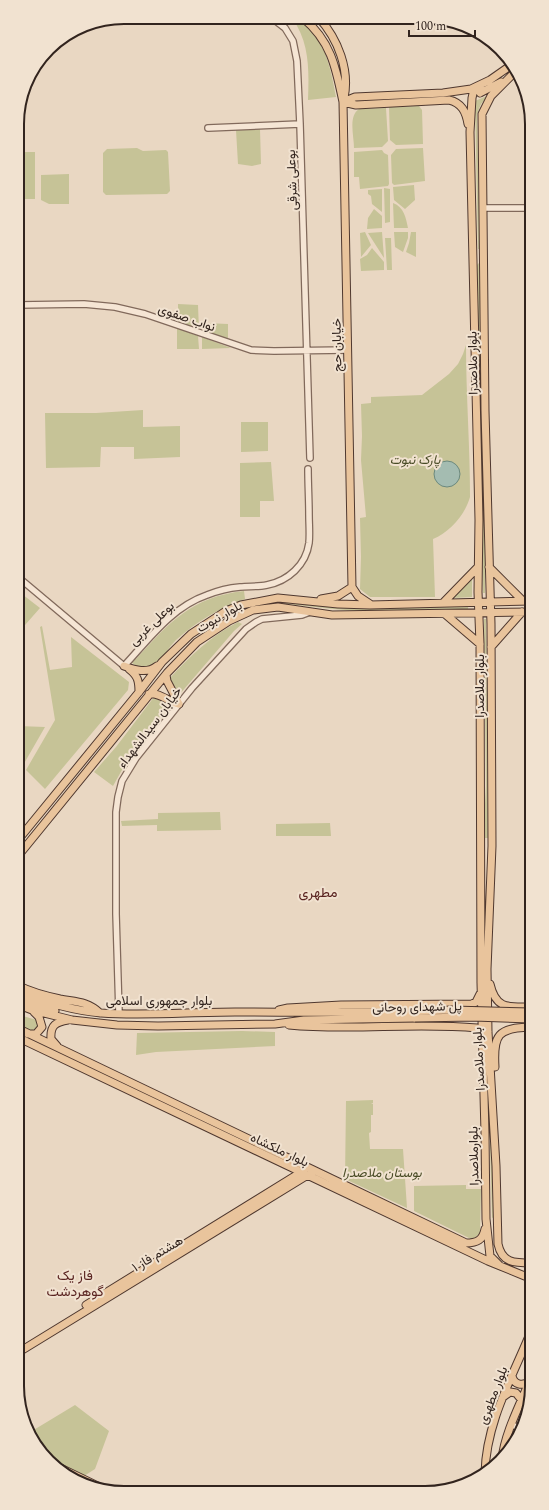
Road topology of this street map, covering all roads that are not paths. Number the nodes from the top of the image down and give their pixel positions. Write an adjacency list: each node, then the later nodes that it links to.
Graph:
1 (280, 24): 11 (street, بوعلی شرقی)
2 (310, 24): 10 (main road)
3 (324, 24): 8 (main road)
4 (507, 68): 7 (main road)
5 (512, 74): 7 (main road)
6 (512, 75): 14 (main road, بلوار ملاصدرا)
7 (477, 87): 9 (main road); 13 (main road, بلوار ملاصدرا)
8 (346, 88): 9 (main road); 10 (main road)
9 (355, 97): 10 (main road)
10 (343, 102): 13 (main road); 19 (main road, خیابان حج)
11 (300, 124): 12 (street); 20 (street, بوعلی شرقی)
12 (208, 128)
13 (470, 132): 16 (main road, بلوار ملاصدرا)
14 (482, 208): 15 (street); 17 (main road, بلوار ملاصدرا)
15 (525, 208)
16 (474, 256): 17 (main road); 23 (main road, بلوار ملاصدرا)
17 (483, 256): 24 (main road, بلوار ملاصدرا)
18 (24, 305): 20 (street, نواب صفوی)
19 (348, 350): 20 (street, نواب صفوی); 26 (main road, خیابان حج)
20 (307, 351): 21 (street)
21 (310, 458)
22 (308, 469): 48 (street, بوعلی غربی)
23 (478, 566): 33 (main road, بلوار ملاصدرا); 35 (main road)
24 (489, 567): 29 (main road); 34 (main road, بلوار ملاصدرا)
25 (24, 582): 48 (street)
26 (352, 587): 30 (main road); 36 (main road)
27 (278, 598): 28 (main road, بلوار نبوت); 30 (main road, بلوار نبوت); 37 (main road)
28 (267, 599): 38 (main road); 47 (main road, بلوار نبوت)
29 (525, 599)
30 (313, 600): 36 (main road, بلوار نبوت)
31 (525, 601): 34 (main road, بلوار نبوت)
32 (470, 602): 33 (main road, بلوار نبوت); 35 (main road, بلوار نبوت); 41 (main road)
33 (478, 602): 34 (main road, بلوار نبوت); 42 (main road, بلوار ملاصدرا)
34 (493, 602): 43 (main road, بلوار ملاصدرا)
35 (444, 603): 36 (main road, بلوار نبوت)
36 (370, 604)
37 (278, 607): 38 (main road, بلوار نبوت); 39 (main road, بلوار نبوت)
38 (268, 608): 49 (main road, بلوار نبوت)
39 (310, 612): 44 (main road, بلوار نبوت); 52 (street, خیابان سیدالشهداء)
40 (522, 612): 43 (main road, بلوار نبوت); 46 (main road)
41 (470, 613): 42 (main road, بلوار نبوت); 44 (main road, بلوار نبوت)
42 (479, 613): 43 (main road, بلوار نبوت); 45 (main road, بلوار ملاصدرا)
43 (493, 613): 46 (main road, بلوار ملاصدرا)
44 (445, 614): 45 (main road)
45 (480, 644): 56 (main road, بلوار ملاصدرا)
46 (491, 647): 57 (main road, بلوار ملاصدرا)
47 (162, 662): 48 (main road); 50 (main road, بلوار نبوت)
48 (124, 666): 50 (main road)
49 (166, 675): 51 (main road, بلوار نبوت); 52 (main road)
50 (139, 692): 53 (main road, بلوار نبوت)
51 (149, 694): 52 (main road); 54 (main road, بلوار نبوت)
52 (179, 704): 71 (street, خیابان سیدالشهداء)
53 (58, 792): 54 (main road); 55 (main road, بلوار نبوت)
54 (65, 799): 58 (main road, بلوار نبوت)
55 (24, 833)
56 (480, 846): 57 (main road); 60 (main road, بلوار ملاصدرا)
57 (492, 846): 59 (main road, بلوار ملاصدرا)
58 (24, 849)
59 (487, 968): 65 (main road); 87 (main road, بلوار ملاصدرا)
60 (481, 984): 64 (main road); 84 (main road, بلوار ملاصدرا)
61 (24, 988): 70 (main road, بلوار جمهوری اسلامی)
62 (24, 994): 70 (main road)
63 (24, 1002): 76 (main road)
64 (456, 1005): 68 (main road); 79 (main road)
65 (525, 1005)
66 (24, 1007): 67 (main road, بلوار جمهوری اسلامی)
67 (32, 1010): 75 (main road, بلوار جمهوری اسلامی); 82 (main road)
68 (271, 1012): 72 (main road, بلوار جمهوری اسلامی); 73 (main road, بلوار جمهوری اسلامی)
69 (525, 1012): 73 (main road, پل شهدای روحانی, bridge)
70 (100, 1013): 71 (main road, بلوار جمهوری اسلامی)
71 (119, 1013): 72 (main road, بلوار جمهوری اسلامی)
72 (148, 1013): 78 (main road)
73 (304, 1017): 74 (main road, پل شهدای روحانی, bridge); 77 (main road, بلوار جمهوری اسلامی)
74 (525, 1019)
75 (72, 1020): 76 (main road, بلوار جمهوری اسلامی); 85 (main road)
76 (96, 1023): 78 (main road, بلوار جمهوری اسلامی)
77 (274, 1024): 78 (main road, بلوار جمهوری اسلامی); 79 (main road)
78 (148, 1025)
79 (455, 1026): 84 (main road)
80 (525, 1027): 87 (main road)
81 (24, 1032): 82 (main road, بلوار ملکشاه)
82 (27, 1033): 85 (main road, بلوار ملکشاه)
83 (24, 1040): 86 (main road, بلوار ملکشاه)
84 (482, 1044): 90 (main road, بلوارملاصدرا)
85 (58, 1048): 86 (main road, بلوار ملکشاه)
86 (104, 1075): 88 (main road, بلوار ملکشاه)
87 (493, 1100): 89 (main road, بلوار ملاصدرا)
88 (308, 1172): 90 (main road, بلوار ملکشاه); 92 (main road, بلوار ملکشاه); 94 (main road, هشتم فاز ۱); 96 (main road, هشتم فاز ۱)
89 (497, 1204): 90 (main road); 91 (main road, بلوار ملاصدرا)
90 (486, 1219): 92 (main road, بلوارملاصدرا)
91 (525, 1262)
92 (499, 1265): 93 (main road, بلوار ملکشاه)
93 (525, 1276)
94 (24, 1343)
95 (525, 1345): 97 (main road, بلوار مطهری)
96 (24, 1349)
97 (512, 1376): 98 (main road); 100 (main road, بلوار مطهری)
98 (525, 1384)
99 (525, 1392): 101 (main road)
100 (503, 1397): 101 (main road); 105 (main road, بلوار مطهری)
101 (520, 1405): 102 (main road)
102 (512, 1425): 103 (street); 104 (main road)
103 (516, 1427)
104 (505, 1445)
105 (485, 1465)

